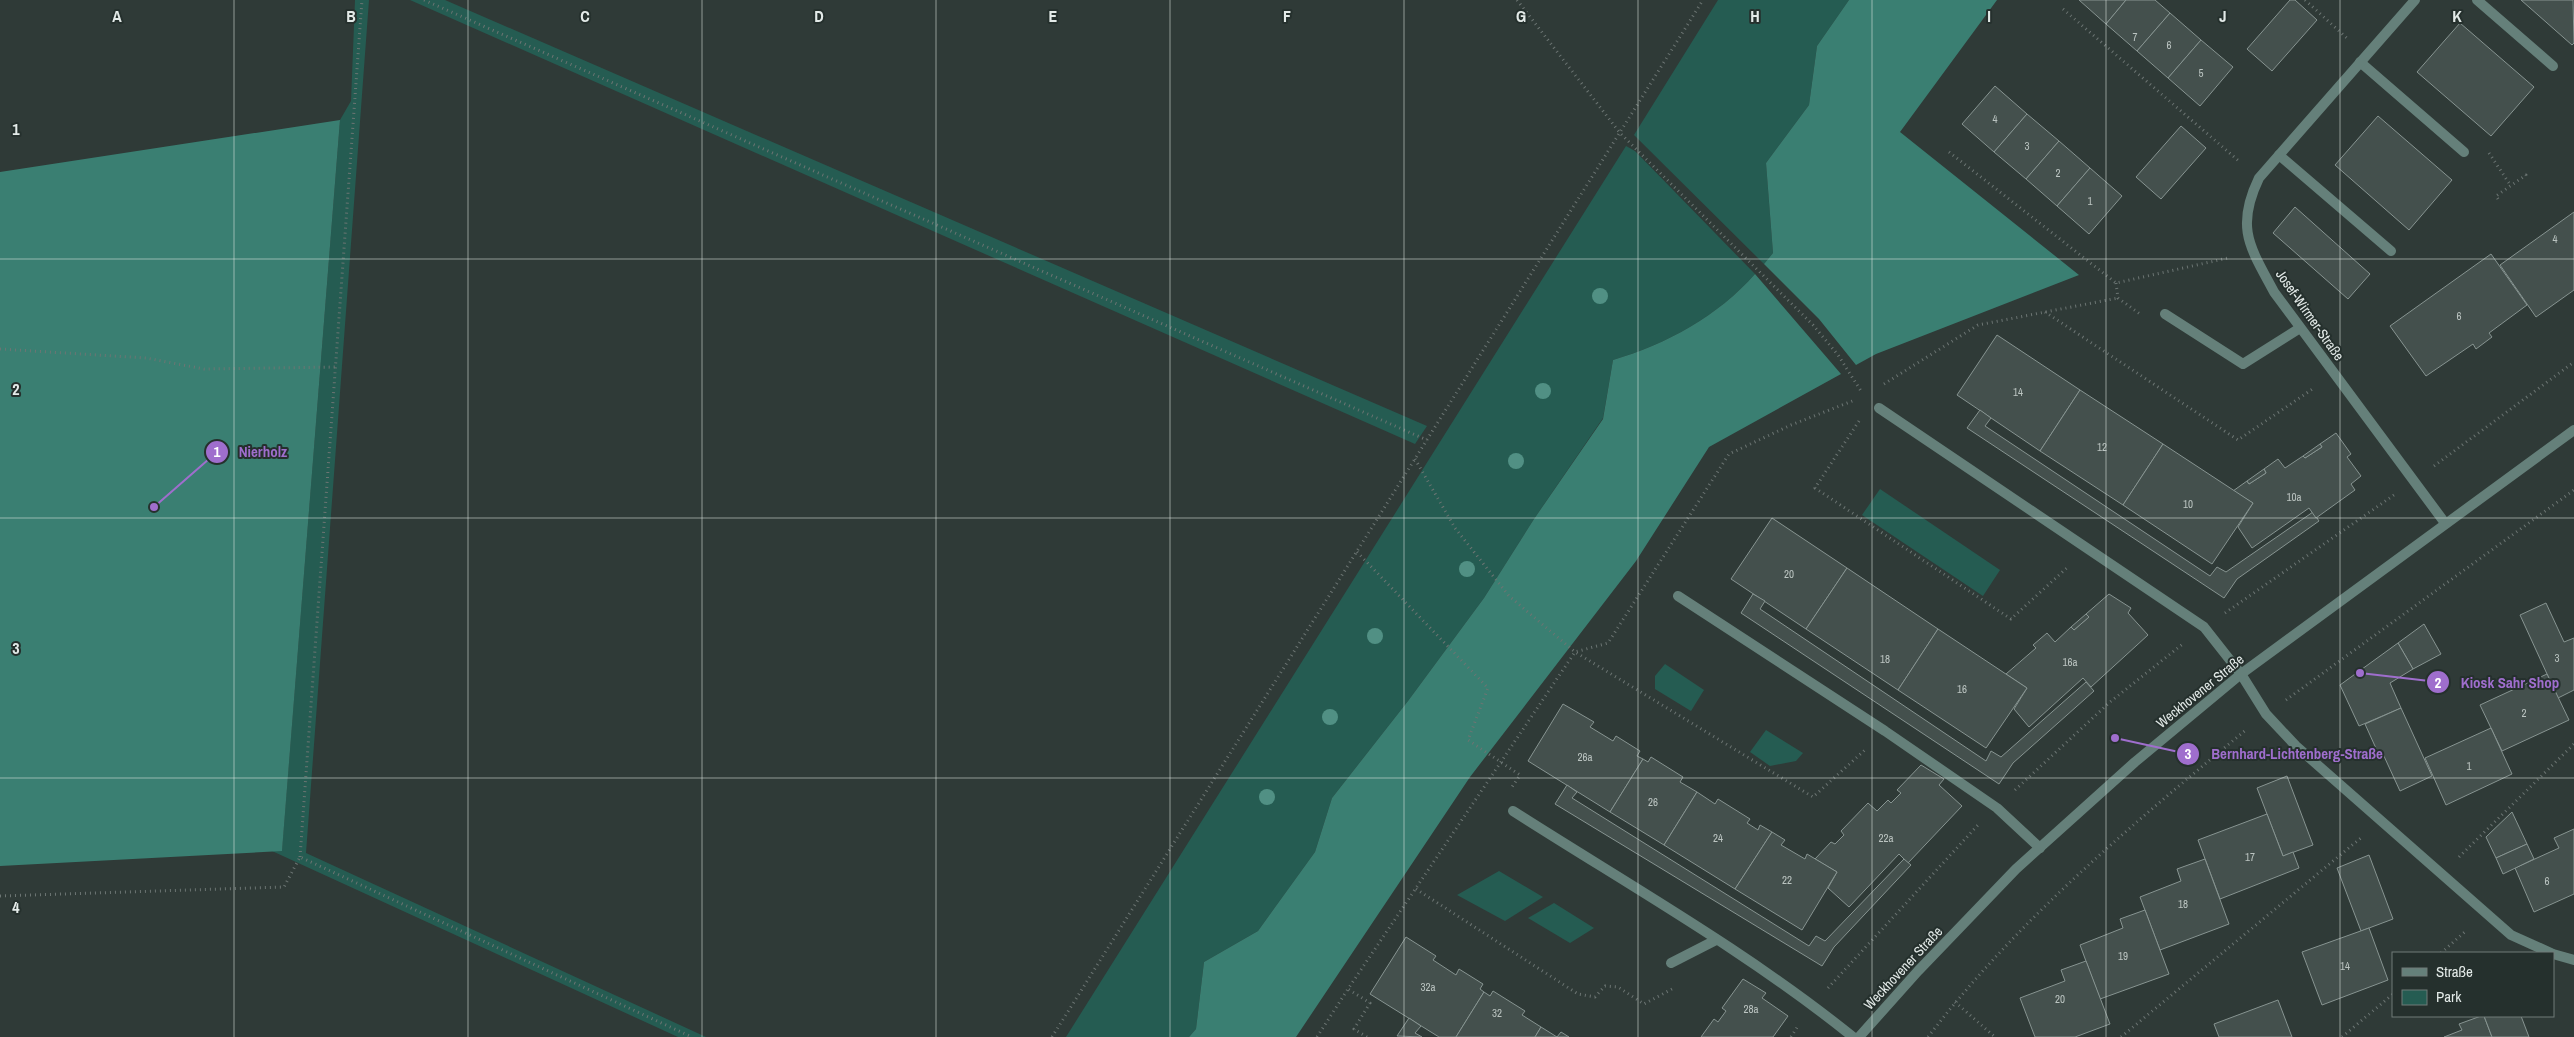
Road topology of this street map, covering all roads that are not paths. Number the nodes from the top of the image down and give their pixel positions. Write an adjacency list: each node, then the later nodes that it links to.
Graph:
1 (2415, 0): 3 (street, Josef-Wirmer-Straße)
2 (2477, 0): 4 (street)
3 (2363, 58): 5 (street); 6 (street, Josef-Wirmer-Straße)
4 (2553, 66)
5 (2464, 152)
6 (2279, 155): 7 (street); 9 (street, Josef-Wirmer-Straße)
7 (2391, 251)
8 (2165, 314): 9 (street)
9 (2300, 328): 12 (street, Josef-Wirmer-Straße)
10 (1876, 405): 14 (street)
11 (2574, 430): 12 (street, Weckhovener Straße)
12 (2445, 523): 14 (street, Weckhovener Straße)
13 (1678, 596): 16 (street)
14 (2241, 674): 16 (street, Weckhovener Straße); 18 (street)
15 (1513, 811): 17 (street)
16 (2040, 848): 23 (street, Weckhovener Straße)
17 (1716, 940): 21 (street); 22 (street)
18 (2548, 952)
19 (2554, 955): 20 (street)
20 (2574, 960)
21 (1671, 963)
22 (1853, 1037)
23 (1859, 1037)

